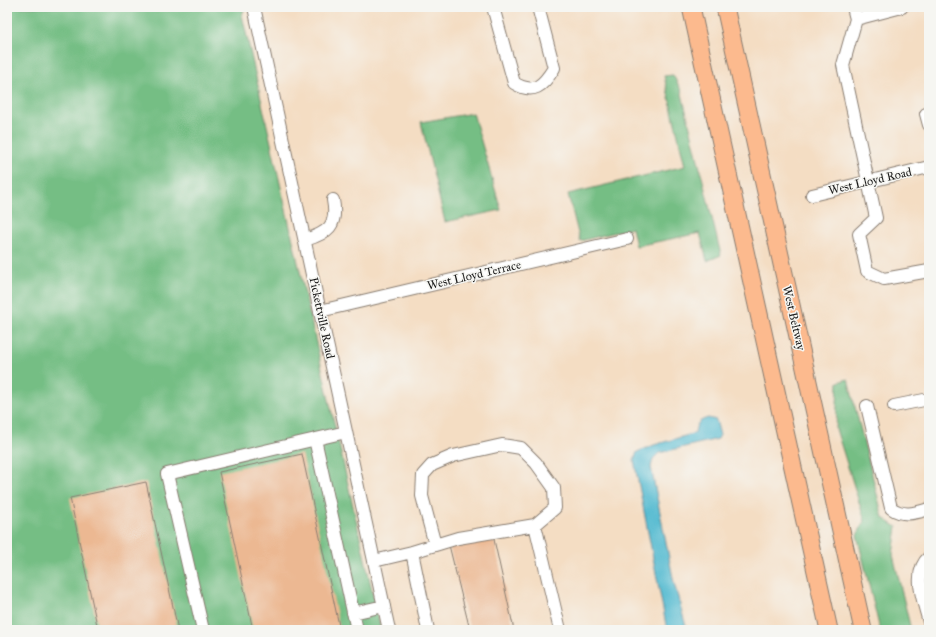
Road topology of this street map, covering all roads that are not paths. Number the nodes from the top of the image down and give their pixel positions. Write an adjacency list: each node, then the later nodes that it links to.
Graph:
1 (254, 7): 13 (street, Pickettville Road)
2 (493, 7): 3 (street)
3 (538, 7)
4 (691, 7): 35 (highway)
5 (725, 7): 36 (highway, West Beltway)
6 (902, 7): 7 (street)
7 (854, 13): 9 (street)
8 (929, 167): 9 (street, West Lloyd Road)
9 (868, 182): 10 (street, West Lloyd Road); 14 (street)
10 (812, 195)
11 (333, 200): 13 (street)
12 (628, 239): 15 (street, West Lloyd Terrace)
13 (305, 240): 15 (street, Pickettville Road)
14 (929, 271)
15 (320, 311): 19 (street, Pickettville Road)
16 (929, 399): 18 (street)
17 (867, 406): 21 (street)
18 (894, 406)
19 (346, 432): 20 (street); 26 (street, Pickettville Road)
20 (315, 439): 28 (street); 30 (street)
21 (929, 509)
22 (535, 525): 23 (street); 23 (street); 34 (street)
23 (435, 545): 24 (street)
24 (412, 552): 26 (street); 33 (street)
25 (929, 557): 29 (street)
26 (374, 561): 27 (street, Pickettville Road)
27 (384, 606): 28 (street); 32 (street, Pickettville Road)
28 (353, 613): 31 (street)
29 (929, 622)
30 (204, 630)
31 (357, 630)
32 (389, 630)
33 (428, 630)
34 (560, 630)
35 (829, 630)
36 (863, 630)

